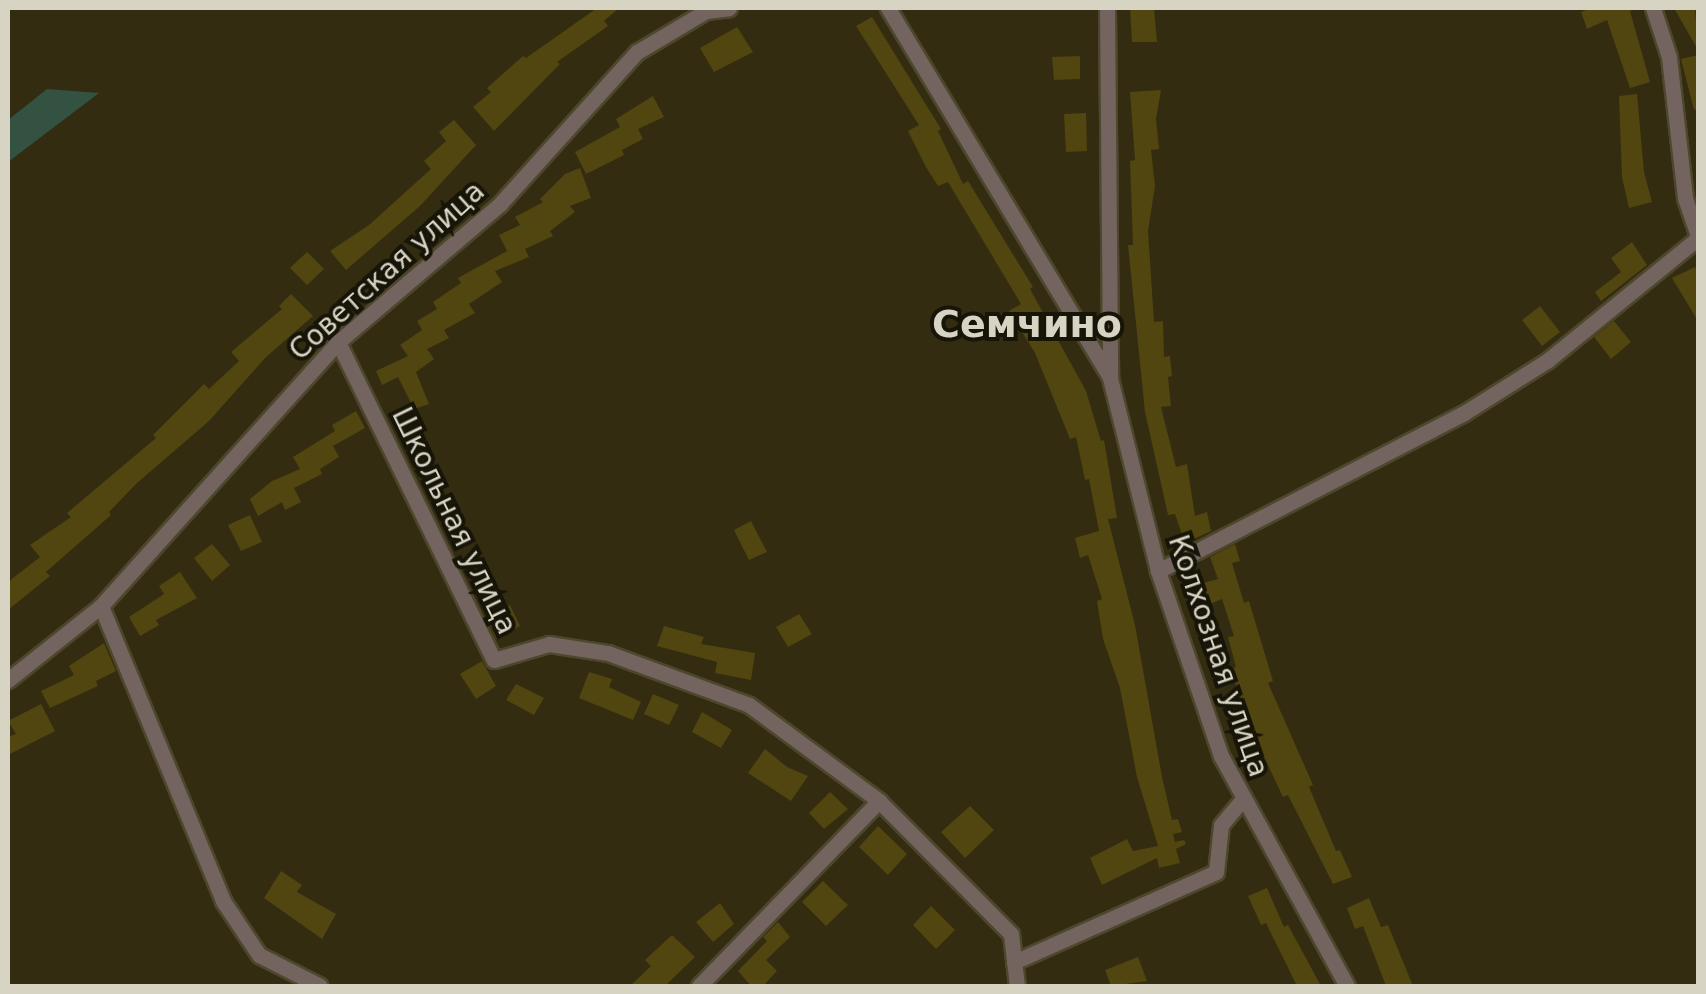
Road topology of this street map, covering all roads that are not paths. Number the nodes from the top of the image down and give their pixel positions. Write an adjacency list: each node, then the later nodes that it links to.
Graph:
1 (729, 8): 6 (street, Советская улица)
2 (888, 8): 7 (street, Колхозная улица)
3 (1107, 8): 7 (street, Колхозная улица)
4 (1654, 8): 5 (street)
5 (1698, 237): 8 (street)
6 (338, 342): 9 (street, Советская улица); 11 (street, Школьная улица)
7 (1110, 378): 8 (street, Колхозная улица)
8 (1158, 571): 12 (street, Колхозная улица)
9 (100, 606): 10 (street, Советская улица); 14 (street)
10 (8, 680)
11 (879, 800): 13 (street, Школьная улица); 15 (street)
12 (1242, 800): 13 (street); 17 (street, Колхозная улица)
13 (1014, 962): 16 (street, Школьная улица)
14 (320, 986)
15 (699, 986)
16 (1017, 986)
17 (1347, 986)

